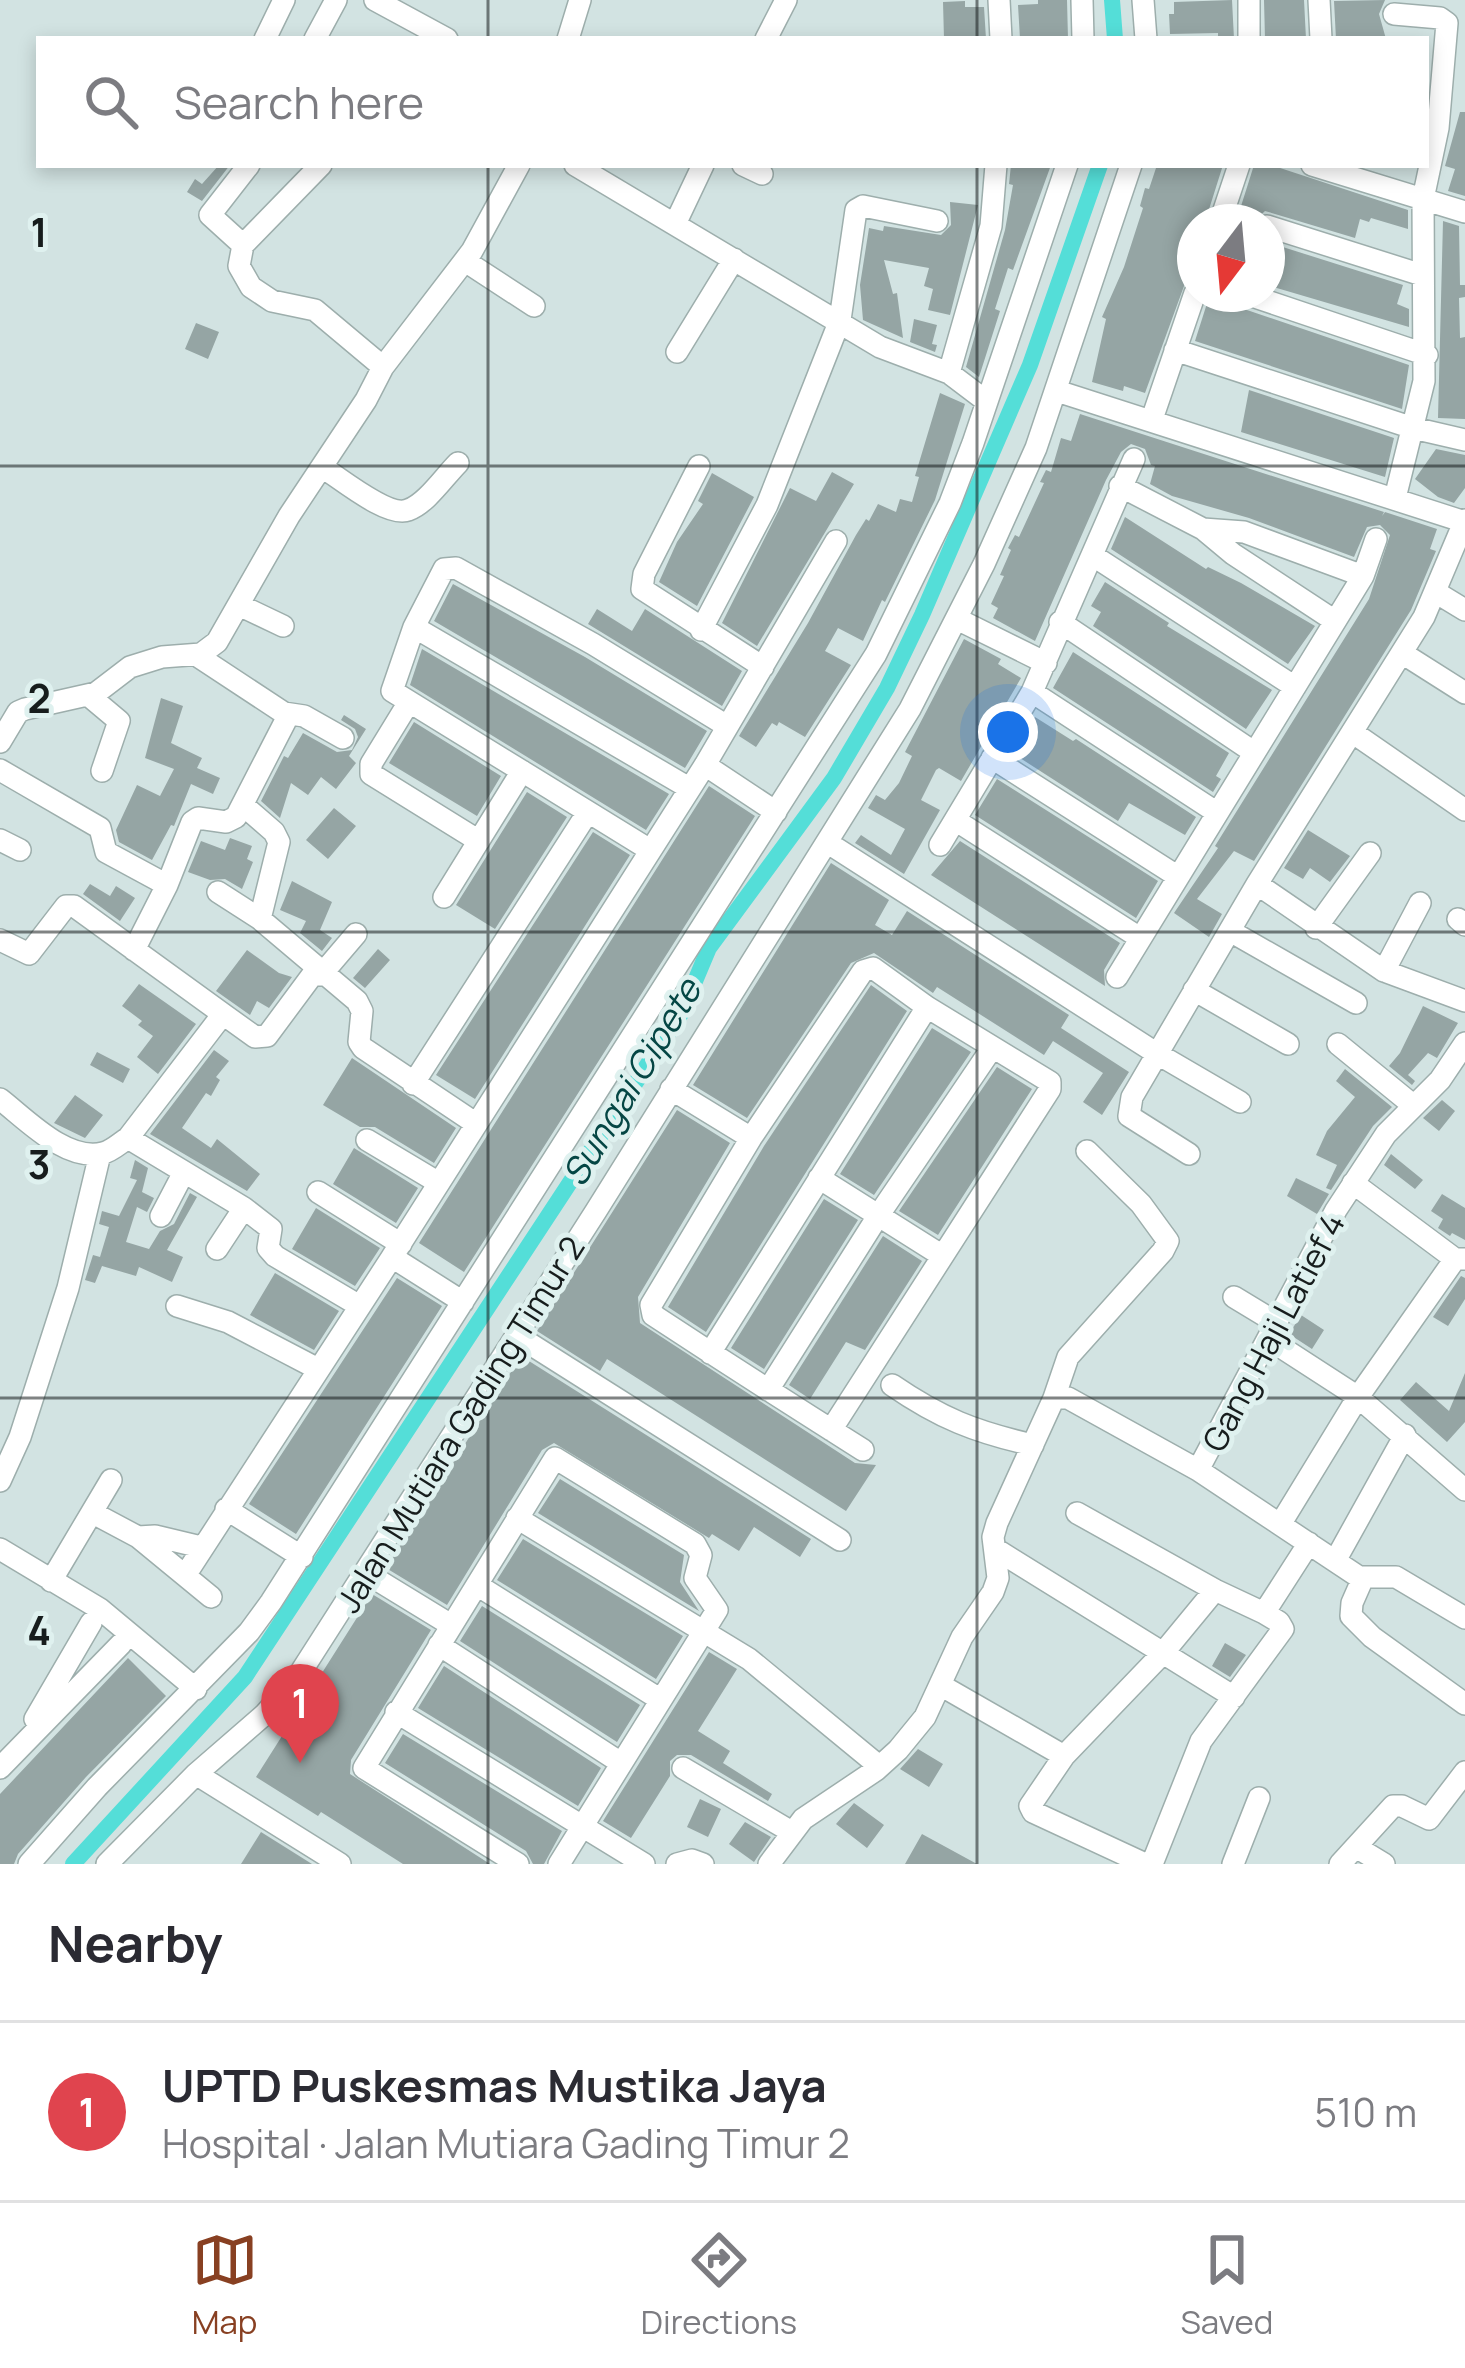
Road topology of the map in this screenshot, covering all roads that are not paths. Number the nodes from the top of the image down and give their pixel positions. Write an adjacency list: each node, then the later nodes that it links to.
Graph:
1 (284, 0): 13 (street)
2 (336, 0): 14 (street)
3 (375, 0): 12 (street)
4 (580, 0): 15 (street)
5 (786, 0): 16 (street)
6 (999, 0): 17 (street)
7 (1082, 0): 18 (street)
8 (1143, 0): 19 (street)
9 (1249, 0): 20 (street)
10 (1319, 0): 21 (street)
11 (1394, 7): 22 (street)
12 (416, 31)
13 (267, 36)
14 (317, 36)
15 (569, 36)
16 (768, 36)
17 (1001, 36)
18 (1084, 36)
19 (1146, 36)
20 (1249, 36)
21 (1321, 36)
22 (1432, 126)
23 (247, 168): 40 (street)
24 (315, 168): 40 (street)
25 (517, 168): 42 (street)
26 (580, 168): 38 (street)
27 (702, 168): 38 (street)
28 (996, 168): 52 (street)
29 (1066, 168): 54 (street)
30 (1130, 168): 53 (street, Jalan Mutiara Gading Timur 2)
31 (1238, 168): 35 (street)
32 (1323, 168): 34 (street)
33 (1427, 168): 34 (street)
34 (1423, 199): 36 (street); 43 (street)
35 (1226, 204)
36 (1465, 212)
37 (937, 221): 47 (street)
38 (676, 222): 41 (street)
39 (1285, 232): 43 (street)
40 (243, 245): 51 (street)
41 (734, 260): 47 (street); 49 (street)
42 (464, 261): 44 (street); 51 (street)
43 (1422, 275): 50 (street)
44 (534, 306)
45 (1285, 307): 50 (street)
46 (1188, 312): 48 (street)
47 (840, 320): 52 (street); 78 (street)
48 (1174, 350): 55 (street); 56 (street)
49 (677, 352)
50 (1427, 355): 56 (street)
51 (383, 367): 60 (street)
52 (949, 373): 54 (street)
53 (1057, 391): 55 (street); 73 (street, Jalan Mutiara Gading Timur 2)
54 (986, 401): 103 (street)
55 (1152, 419): 63 (street)
56 (1413, 428): 57 (street); 63 (street)
57 (1465, 440)
58 (1134, 459): 62 (street)
59 (458, 463): 60 (street)
60 (322, 466): 71 (street)
61 (699, 466): 78 (street)
62 (1120, 486): 65 (street); 68 (street)
63 (1395, 498): 64 (street)
64 (1465, 521): 70 (street)
65 (1203, 529): 69 (street); 74 (street)
66 (1376, 539): 69 (street)
67 (836, 541): 82 (street)
68 (1092, 555): 75 (street); 83 (street)
69 (1363, 576): 74 (street)
70 (1437, 593): 72 (street); 79 (street)
71 (241, 606): 76 (street); 80 (street)
72 (1465, 610)
73 (958, 619): 81 (street); 107 (street, Jalan Mutiara Gading Timur 2)
74 (1335, 621): 83 (street)
75 (1060, 622): 81 (street); 93 (street)
76 (283, 626)
77 (414, 627): 87 (street); 89 (street); 99 (street)
78 (701, 630): 82 (street)
79 (1402, 653): 85 (street); 90 (street)
80 (196, 655): 86 (street); 88 (street)
81 (1046, 663): 84 (street)
82 (763, 667): 89 (street)
83 (1295, 687): 93 (street)
84 (1032, 692): 94 (street); 104 (street)
85 (1465, 693)
86 (88, 695): 92 (street); 97 (street)
87 (409, 702): 98 (street); 106 (street)
88 (284, 712): 91 (street); 100 (street)
89 (727, 726): 95 (street)
90 (1352, 731): 101 (street); 112 (street)
91 (344, 738)
92 (0, 742)
93 (1252, 752): 104 (street)
94 (992, 758): 105 (street); 111 (street)
95 (705, 765): 99 (street); 103 (street)
96 (0, 770): 113 (street)
97 (102, 771)
98 (522, 771): 102 (street); 106 (street)
99 (689, 788): 109 (street)
100 (243, 805): 113 (street); 117 (street)
101 (1465, 811)
102 (588, 812): 109 (street); 138 (street)
103 (776, 812): 164 (street)
104 (1216, 812): 111 (street)
105 (955, 820): 108 (street); 121 (street)
106 (478, 841): 115 (street)
107 (829, 843): 136 (street); 140 (street, Jalan Mutiara Gading Timur 2)
108 (940, 845)
109 (650, 850): 144 (street)
110 (1370, 853): 118 (street)
111 (1178, 876): 121 (street)
112 (1257, 884): 118 (street); 119 (street)
113 (167, 886): 123 (street)
114 (218, 892): 117 (street)
115 (444, 897)
116 (1420, 903): 124 (street)
117 (260, 919): 125 (street)
118 (1316, 928): 124 (street)
119 (1230, 931): 127 (street); 129 (street)
120 (356, 934): 125 (street)
121 (1140, 938): 126 (street)
122 (0, 940): 123 (street)
123 (134, 950): 131 (street)
124 (1384, 970): 128 (street)
125 (319, 972): 131 (street); 138 (street)
126 (1117, 976)
127 (1194, 990): 133 (street); 136 (street)
128 (1465, 1001)
129 (1356, 1003)
130 (927, 1007): 135 (street); 146 (street); 152 (street)
131 (223, 1015): 145 (street)
132 (1465, 1043): 137 (street, Gang Haji Latief 4)
133 (1288, 1044)
134 (1339, 1044): 143 (street)
135 (992, 1048): 158 (street); 161 (street)
136 (1156, 1053): 142 (street); 150 (street)
137 (1445, 1073): 139 (street); 143 (street, Gang Haji Latief 4)
138 (413, 1084): 144 (street)
139 (1465, 1086)
140 (671, 1088): 146 (street); 168 (street, Jalan Mutiara Gading Timur 2)
141 (0, 1099): 149 (street)
142 (1240, 1102)
143 (1414, 1106): 154 (street, Gang Haji Latief 4)
144 (475, 1123): 153 (street)
145 (128, 1138): 149 (street); 151 (street)
146 (751, 1138): 169 (street)
147 (367, 1140): 153 (street)
148 (1087, 1151): 174 (street)
149 (100, 1154): 181 (street)
150 (1189, 1154)
151 (184, 1172): 156 (street); 157 (street)
152 (819, 1178): 158 (street); 169 (street)
153 (439, 1183): 160 (street)
154 (1353, 1183): 162 (street); 167 (street, Gang Haji Latief 4)
155 (318, 1192): 160 (street)
156 (244, 1208): 159 (street); 165 (street)
157 (161, 1216)
158 (878, 1216): 161 (street); 172 (street)
159 (217, 1249)
160 (396, 1250): 164 (street); 165 (street)
161 (940, 1255): 175 (street)
162 (1460, 1259): 173 (street)
163 (1234, 1297): 167 (street)
164 (463, 1302): 194 (street)
165 (358, 1305): 170 (street)
166 (177, 1306): 170 (street)
167 (1274, 1332): 173 (street); 179 (street, Gang Haji Latief 4)
168 (516, 1335): 189 (street); 196 (street, Jalan Mutiara Gading Timur 2)
169 (710, 1353): 172 (street)
170 (318, 1369): 183 (street)
171 (892, 1384): 177 (street)
172 (768, 1390): 175 (street)
173 (1358, 1397): 176 (street); 187 (street)
174 (1054, 1398): 177 (street); 179 (street, Gang Haji Latief 4)
175 (831, 1430): 178 (street)
176 (1405, 1435): 182 (street); 195 (street)
177 (1033, 1445): 193 (street)
178 (863, 1450)
179 (1198, 1470): 187 (street)
180 (111, 1480): 184 (street)
181 (0, 1481)
182 (1465, 1490)
183 (226, 1509): 191 (street); 194 (street)
184 (93, 1513): 188 (street); 199 (street)
185 (1077, 1513): 201 (street)
186 (517, 1517): 200 (street); 206 (street); 206 (street)
187 (1281, 1523): 190 (street)
188 (137, 1537): 191 (street); 197 (street)
189 (840, 1540)
190 (1309, 1543): 195 (street); 203 (street)
191 (201, 1547): 197 (street)
192 (0, 1549): 199 (street)
193 (997, 1550): 209 (street); 210 (street)
194 (302, 1557): 211 (street)
195 (1335, 1561): 198 (street)
196 (366, 1573): 207 (street); 223 (street, Jalan Mutiara Gading Timur 2)
197 (186, 1574): 202 (street)
198 (1363, 1578): 204 (street); 214 (street)
199 (51, 1581): 211 (street)
200 (477, 1585): 207 (street); 213 (street)
201 (1215, 1590): 203 (street); 209 (street)
202 (211, 1597)
203 (1264, 1613): 212 (street)
204 (1465, 1618)
205 (91, 1624): 216 (street)
206 (704, 1630): 213 (street); 219 (street)
207 (445, 1635): 215 (street); 218 (street)
208 (122, 1644): 216 (street)
209 (1163, 1653): 212 (street); 217 (street)
210 (942, 1686): 217 (street); 219 (street)
211 (196, 1689): 228 (street)
212 (1234, 1697): 237 (street)
213 (661, 1700): 218 (street)
214 (1465, 1704)
215 (396, 1712): 225 (street); 231 (street)
216 (28, 1736): 220 (street)
217 (1064, 1756): 237 (street)
218 (621, 1762): 225 (street)
219 (879, 1766): 226 (street)
220 (0, 1768)
221 (682, 1768): 226 (street)
222 (1465, 1772): 227 (street)
223 (196, 1774): 229 (street, Jalan Mutiara Gading Timur 2); 230 (street)
224 (1259, 1798): 238 (street)
225 (583, 1828): 232 (street); 233 (street)
226 (790, 1831): 236 (street)
227 (1348, 1855): 239 (street)
228 (29, 1864)
229 (106, 1864)
230 (340, 1864)
231 (518, 1864)
232 (560, 1864)
233 (644, 1864)
234 (677, 1864): 235 (street)
235 (703, 1864)
236 (770, 1864)
237 (1149, 1864)
238 (1233, 1864)
239 (1384, 1864)

